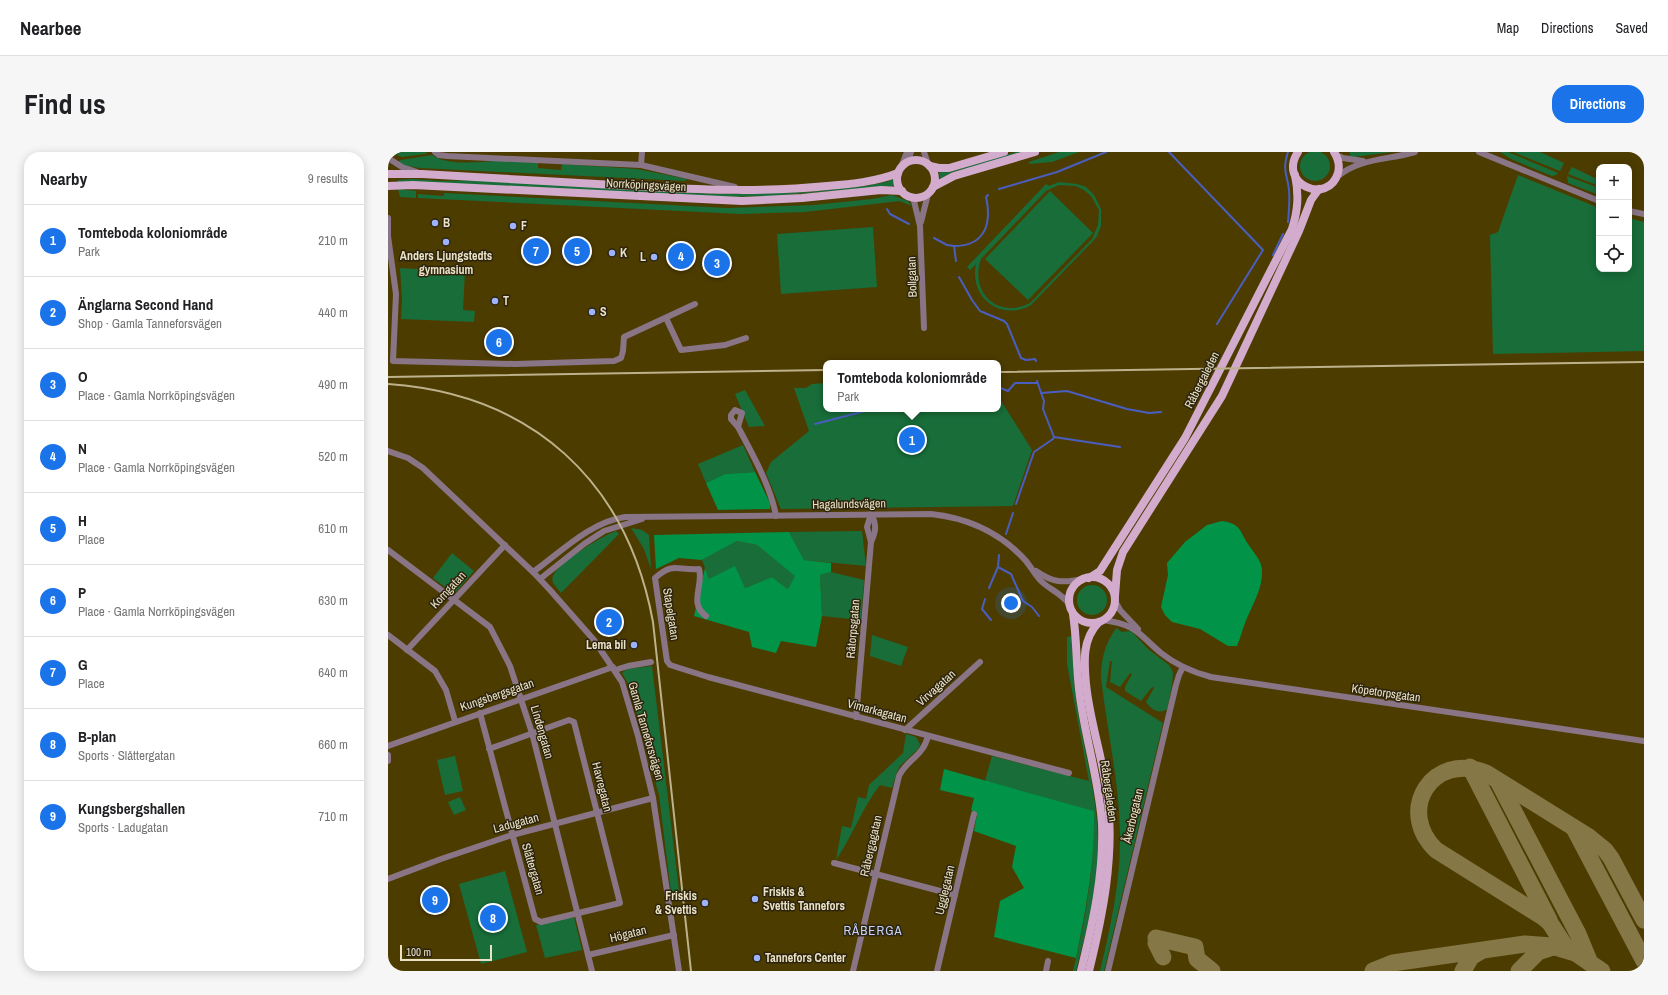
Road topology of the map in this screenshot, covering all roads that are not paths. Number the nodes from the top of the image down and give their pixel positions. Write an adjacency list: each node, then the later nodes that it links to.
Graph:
1 (435, 152): 15 (street)
2 (642, 152): 15 (street)
3 (907, 152): 17 (street)
4 (911, 152): 13 (street)
5 (924, 152): 16 (street)
6 (1004, 152): 16 (main road)
7 (1035, 152): 23 (main road)
8 (1298, 152): 20 (main road, Råbergaleden)
9 (1414, 152): 14 (street)
10 (1479, 152): 29 (street)
11 (1335, 153): 14 (street); 21 (main road)
12 (388, 158): 19 (street)
13 (908, 161): 16 (main road); 17 (main road)
14 (1365, 162): 21 (street)
15 (641, 165): 25 (street)
16 (929, 165): 23 (main road)
17 (899, 170): 25 (main road, Norrköpingsvägen); 26 (main road)
18 (388, 174): 19 (main road, Norrköpingsvägen)
19 (422, 174): 25 (main road, Norrköpingsvägen)
20 (1295, 175): 24 (main road); 50 (main road, Råbergaleden)
21 (1336, 178): 24 (main road)
22 (388, 186): 26 (main road, Norrköpingsvägen)
23 (934, 187): 27 (main road)
24 (1319, 189): 52 (main road, Råbergaleden)
25 (748, 190)
26 (902, 191): 28 (main road)
27 (928, 194): 28 (main road); 33 (street, Bollgatan)
28 (913, 197): 33 (street, Bollgatan)
29 (1597, 200)
30 (1632, 212): 31 (street)
31 (1644, 214)
32 (388, 218): 34 (street)
33 (920, 226): 39 (street, Bollgatan)
34 (388, 236): 37 (street)
35 (694, 304): 38 (street)
36 (388, 317): 37 (street)
37 (395, 317): 38 (street)
38 (666, 318): 40 (street)
39 (924, 328)
40 (746, 338)
41 (738, 428): 44 (street)
42 (388, 451): 46 (street, Gamla Tanneforsvägen)
43 (871, 514): 44 (street, Hagalundsvägen); 48 (street, Hagalundsvägen); 68 (street, Råtorpsgatan)
44 (776, 516): 45 (street, Hagalundsvägen)
45 (650, 518): 49 (street, Hagalundsvägen); 51 (street, Hagalundsvägen)
46 (505, 545): 49 (street, Gamla Tanneforsvägen); 53 (street, Korngatan)
47 (388, 550): 53 (street, Lindengatan)
48 (1031, 568): 50 (street, Hagalundsvägen); 54 (street, Hagalundsvägen)
49 (533, 572): 51 (street, Gamla Tanneforsvägen)
50 (1086, 578): 52 (main road); 54 (main road)
51 (540, 579): 64 (street, Gamla Tanneforsvägen)
52 (1115, 598): 57 (main road); 58 (street, Köpetorpsgatan)
53 (454, 599): 60 (street, Korngatan); 66 (street, Lindengatan)
54 (1069, 604): 55 (main road)
55 (1073, 614): 57 (main road); 97 (main road, Råbergaleden)
56 (706, 616): 65 (street, Stapelgatan)
57 (1101, 621): 58 (street, Köpetorpsgatan); 98 (main road, Råbergaleden)
58 (1139, 632): 63 (street, Köpetorpsgatan)
59 (388, 635): 60 (street)
60 (407, 650): 69 (street)
61 (651, 662): 64 (street)
62 (980, 662): 70 (street, Virvagatan)
63 (1183, 667): 73 (street, Köpetorpsgatan); 99 (street, Åkerbogatan)
64 (614, 668): 66 (street, Kungsbergsgatan); 79 (street, Gamla Tanneforsvägen)
65 (679, 669): 68 (street, Vimarkagatan)
66 (521, 698): 67 (street, Kungsbergsgatan); 71 (street, Lindengatan)
67 (480, 713): 69 (street, Kungsbergsgatan); 75 (street, Slåttergatan)
68 (856, 717): 70 (street, Vimarkagatan)
69 (456, 722): 74 (street, Kungsbergsgatan)
70 (905, 730): 72 (street, Vimarkagatan)
71 (532, 733): 75 (street, Havregatan); 80 (street, Havregatan); 82 (street, Lindengatan)
72 (928, 736): 78 (street, Vimarkagatan); 85 (street, Råbergagatan)
73 (1644, 741)
74 (388, 746)
75 (490, 748): 83 (street, Slåttergatan)
76 (388, 755): 77 (street)
77 (388, 761)
78 (1069, 773)
79 (653, 798): 80 (street, Ladugatan); 89 (street, Gamla Tanneforsvägen)
80 (597, 813): 82 (street, Ladugatan); 88 (street, Havregatan)
81 (974, 814): 87 (street, Ugglegatan)
82 (556, 824): 83 (street, Ladugatan); 88 (street, Lindengatan)
83 (512, 835): 86 (street, Ladugatan); 88 (street, Slåttergatan)
84 (834, 863): 85 (street)
85 (876, 874): 87 (street); 94 (street, Råbergagatan)
86 (388, 879)
87 (955, 895): 95 (street, Ugglegatan)
88 (578, 913): 90 (street, Lindengatan)
89 (674, 935): 90 (street, Högatan); 93 (street, Gamla Tanneforsvägen)
90 (588, 955): 92 (street, Lindengatan)
91 (1048, 961): 96 (street)
92 (592, 971)
93 (679, 971)
94 (853, 971)
95 (937, 971)
96 (1046, 971)
97 (1081, 971)
98 (1089, 971)
99 (1108, 971)

